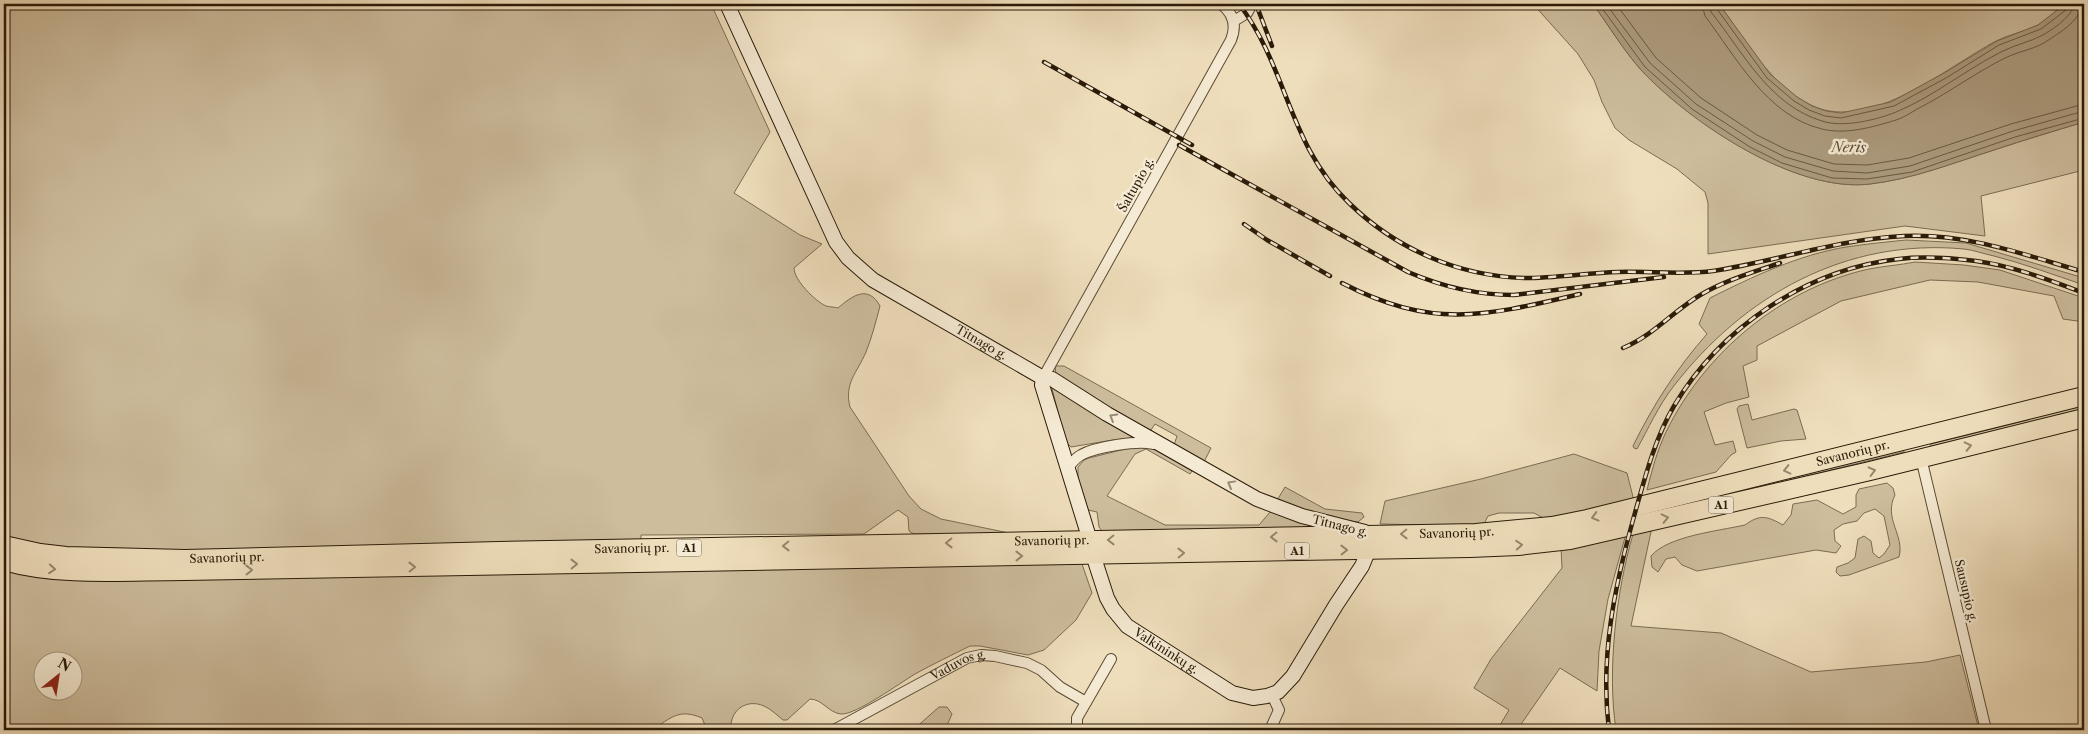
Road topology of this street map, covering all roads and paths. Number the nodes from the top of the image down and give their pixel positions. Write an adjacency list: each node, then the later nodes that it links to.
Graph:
1 (727, 4): 5 (street, Titnago g.)
2 (1221, 4): 4 (street)
3 (1252, 4): 4 (street)
4 (1234, 21): 5 (street, Šaltupio g.)
5 (1043, 378): 9 (street, Titnago g., one-way to 5); 11 (street)
6 (2084, 396): 8 (highway, Savanorių pr. / A1)
7 (2084, 418): 10 (highway, Savanorių pr. / A1, one-way to 7)
8 (1916, 438): 10 (highway); 13 (highway, Savanorių pr. / A1, one-way to 13)
9 (1164, 446): 11 (street); 13 (street, Titnago g., one-way to 9)
10 (1921, 458): 13 (highway, Savanorių pr. / A1, one-way to 10); 23 (street, Sausupio g.)
11 (1067, 469): 12 (street)
12 (1088, 534)
13 (1372, 542): 14 (highway, Savanorių pr. / A1, one-way to 14); 15 (highway, Savanorių pr. / A1, one-way to 13); 18 (street)
14 (4, 544)
15 (4, 561)
16 (1094, 561): 18 (street, Valkininkų g.)
17 (1111, 659): 19 (street)
18 (1272, 695): 22 (street)
19 (1086, 702): 20 (street, Vaduvos g.); 21 (street)
20 (834, 730)
21 (1077, 730)
22 (1270, 730)
23 (1986, 730)

